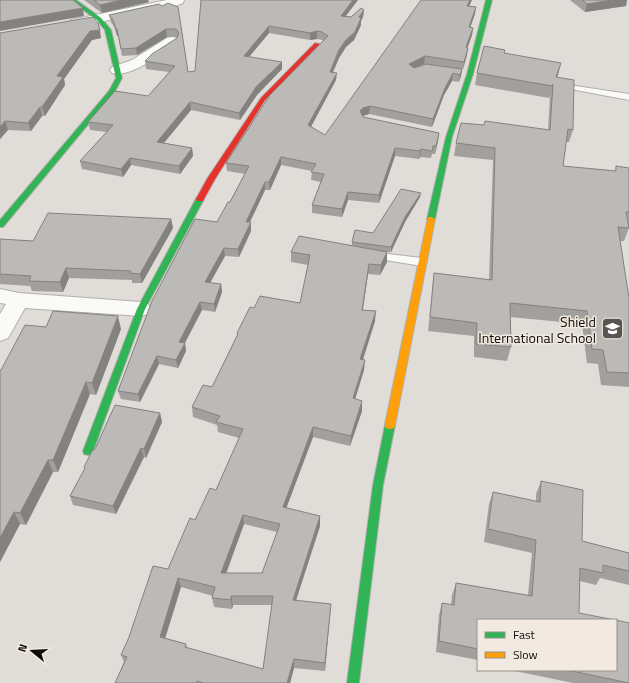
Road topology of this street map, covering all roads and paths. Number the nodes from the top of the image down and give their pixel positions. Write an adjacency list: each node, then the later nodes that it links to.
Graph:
1 (73, 0): 4 (street)
2 (178, 0): 4 (street)
3 (489, 0): 13 (street)
4 (99, 19): 5 (street); 8 (street)
5 (61, 26)
6 (172, 40): 8 (street)
7 (317, 44): 15 (street)
8 (117, 70): 11 (street)
9 (565, 86): 10 (lane)
10 (629, 97)
11 (0, 225)
12 (363, 254): 13 (lane)
13 (422, 262): 18 (street)
14 (10, 298): 15 (street); 16 (street)
15 (140, 309): 17 (street)
16 (0, 333)
17 (88, 451)
18 (354, 683)

